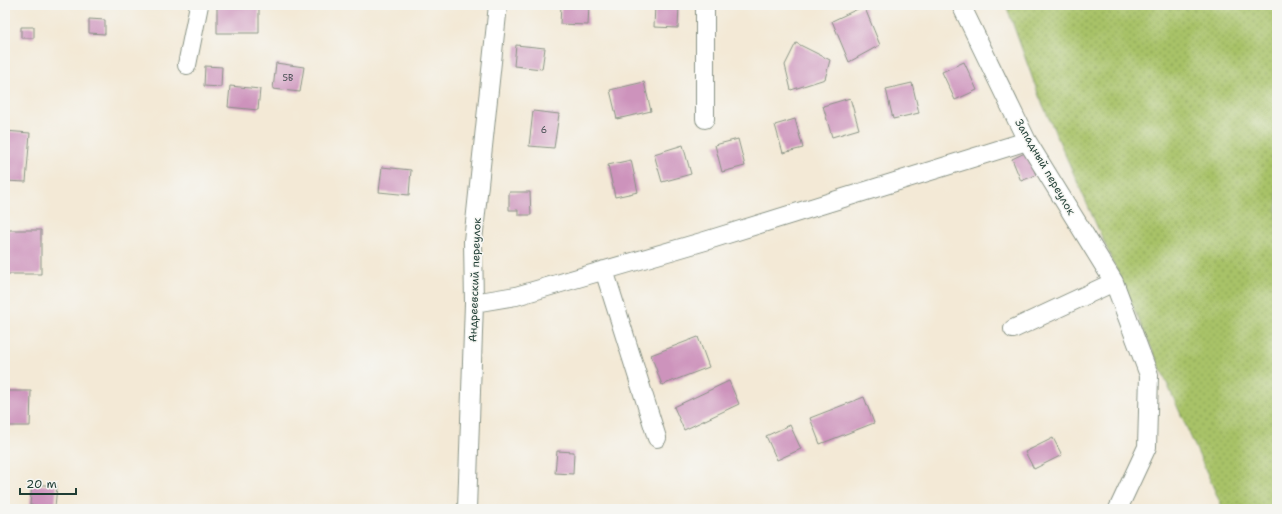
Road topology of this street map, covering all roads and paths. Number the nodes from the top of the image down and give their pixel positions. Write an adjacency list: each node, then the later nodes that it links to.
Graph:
1 (199, 5): 5 (street)
2 (498, 5): 10 (street, Андреевский переулок)
3 (705, 5): 6 (street)
4 (961, 5): 7 (street, Западный переулок)
5 (187, 65)
6 (705, 119)
7 (1027, 141): 8 (street); 9 (street, Западный переулок)
8 (604, 270): 10 (street); 12 (street)
9 (1114, 282): 11 (street); 14 (street, Западный переулок)
10 (474, 303): 13 (street, Андреевский переулок)
11 (1012, 329)
12 (657, 438)
13 (467, 509)
14 (1118, 509)

